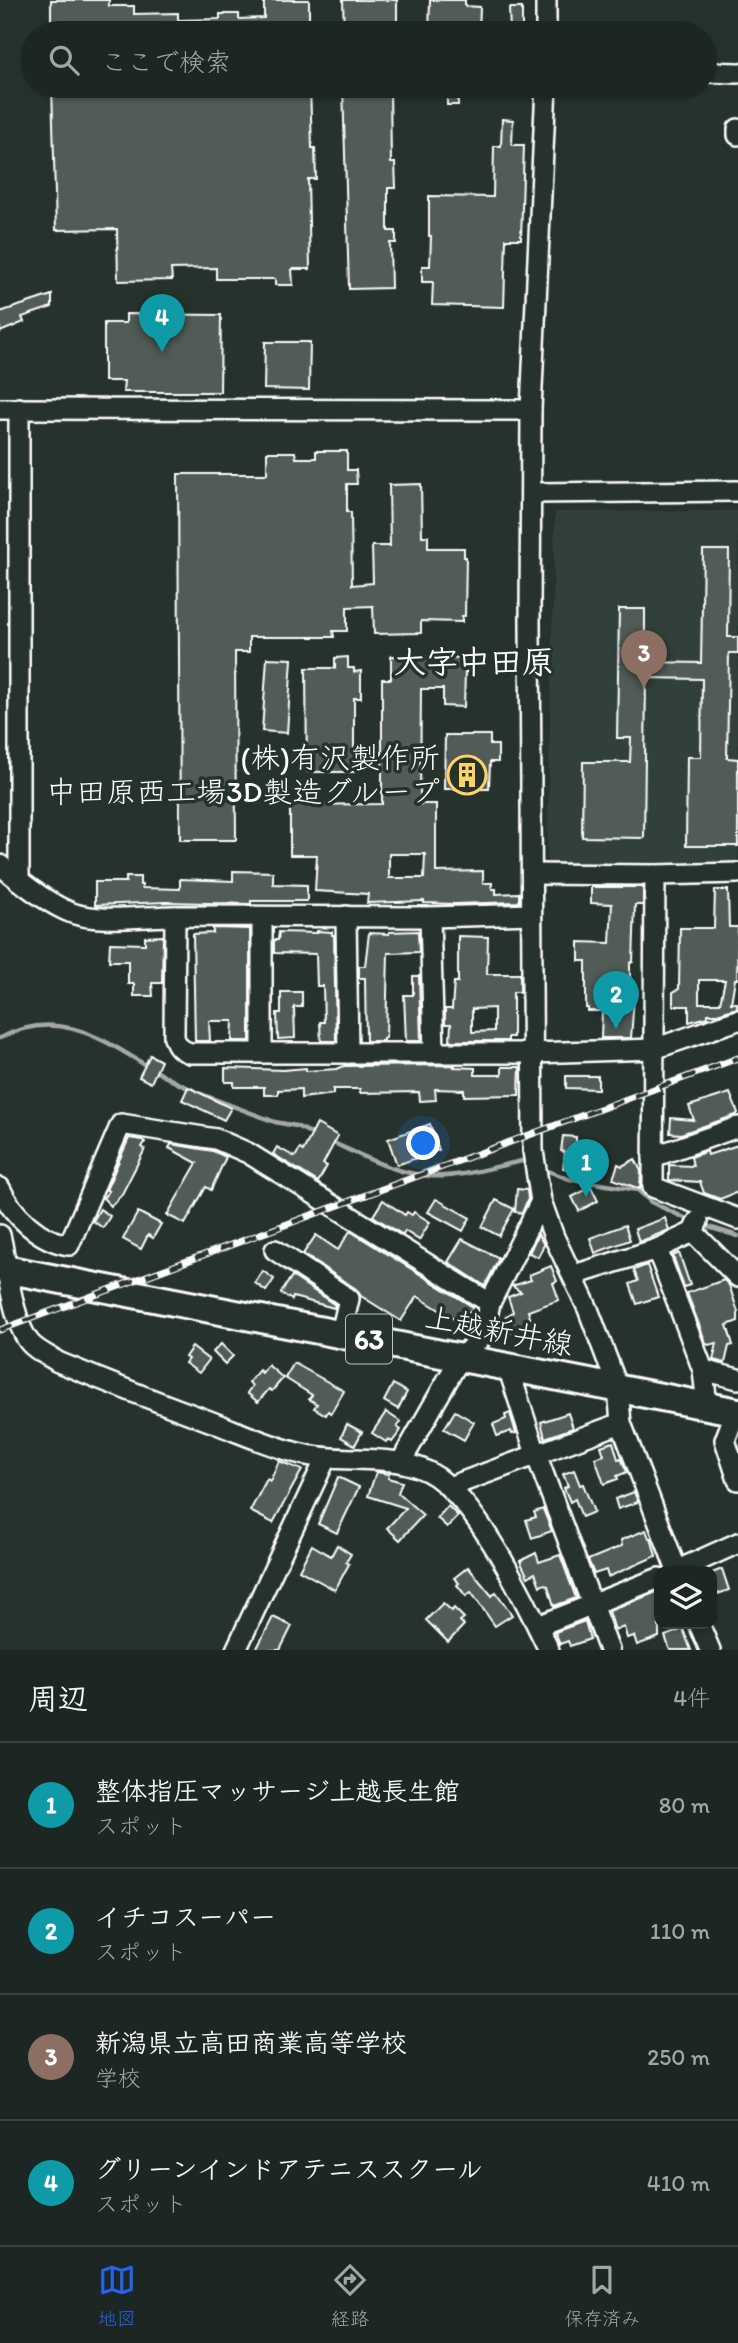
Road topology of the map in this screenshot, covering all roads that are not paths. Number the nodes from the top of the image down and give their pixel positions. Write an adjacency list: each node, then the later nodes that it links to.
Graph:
1 (546, 0): 2 (street)
2 (546, 21)
3 (717, 72): 4 (street)
4 (738, 73)
5 (545, 98): 9 (street)
6 (738, 129): 7 (street)
7 (738, 135)
8 (10, 408): 9 (street); 16 (street)
9 (531, 410): 11 (street)
10 (738, 491): 11 (street)
11 (532, 493): 14 (street)
12 (0, 864): 16 (street)
13 (738, 873): 15 (street)
14 (531, 874): 15 (street); 17 (street)
15 (655, 875): 23 (street)
16 (19, 881): 18 (street)
17 (531, 914): 21 (street); 27 (street)
18 (175, 916): 20 (street); 24 (street)
19 (346, 916): 20 (street); 21 (street); 26 (street)
20 (262, 917): 24 (street)
21 (430, 917): 25 (street)
22 (738, 1020): 23 (street)
23 (654, 1049): 27 (street); 29 (street)
24 (262, 1052): 26 (street)
25 (434, 1052): 26 (street); 27 (street)
26 (348, 1053)
27 (533, 1053): 31 (street)
28 (738, 1127): 29 (street)
29 (653, 1157): 33 (street)
30 (0, 1188): 40 (street)
31 (541, 1201): 38 (street); 40 (street)
32 (738, 1219): 33 (street)
33 (698, 1221): 36 (street); 39 (street)
34 (0, 1236): 37 (street)
35 (275, 1250): 41 (street)
36 (657, 1250): 38 (street); 44 (street)
37 (4, 1269): 41 (main road, 上越新井線 / 63); 51 (street)
38 (574, 1275): 46 (street)
39 (738, 1277)
40 (491, 1303): 42 (street)
41 (341, 1333): 42 (main road, 上越新井線 / 63)
42 (460, 1358): 43 (main road, 上越新井線 / 63); 52 (street)
43 (508, 1367): 46 (main road, 上越新井線 / 63); 50 (street)
44 (703, 1370): 45 (street); 47 (street)
45 (738, 1379)
46 (618, 1388): 47 (main road, 上越新井線 / 63); 49 (street)
47 (707, 1406): 48 (main road, 上越新井線 / 63)
48 (737, 1412): 53 (street)
49 (621, 1423): 50 (street); 56 (street)
50 (536, 1454): 54 (street); 59 (street)
51 (326, 1458): 52 (street); 62 (street)
52 (401, 1462): 54 (street)
53 (738, 1480)
54 (449, 1487): 60 (street)
55 (738, 1543): 57 (street)
56 (674, 1566)
57 (687, 1566)
58 (654, 1580): 59 (street)
59 (594, 1605): 60 (street); 64 (street)
60 (538, 1626): 63 (street)
61 (701, 1629): 65 (street)
62 (236, 1650)
63 (549, 1650)
64 (609, 1650)
65 (710, 1650)

